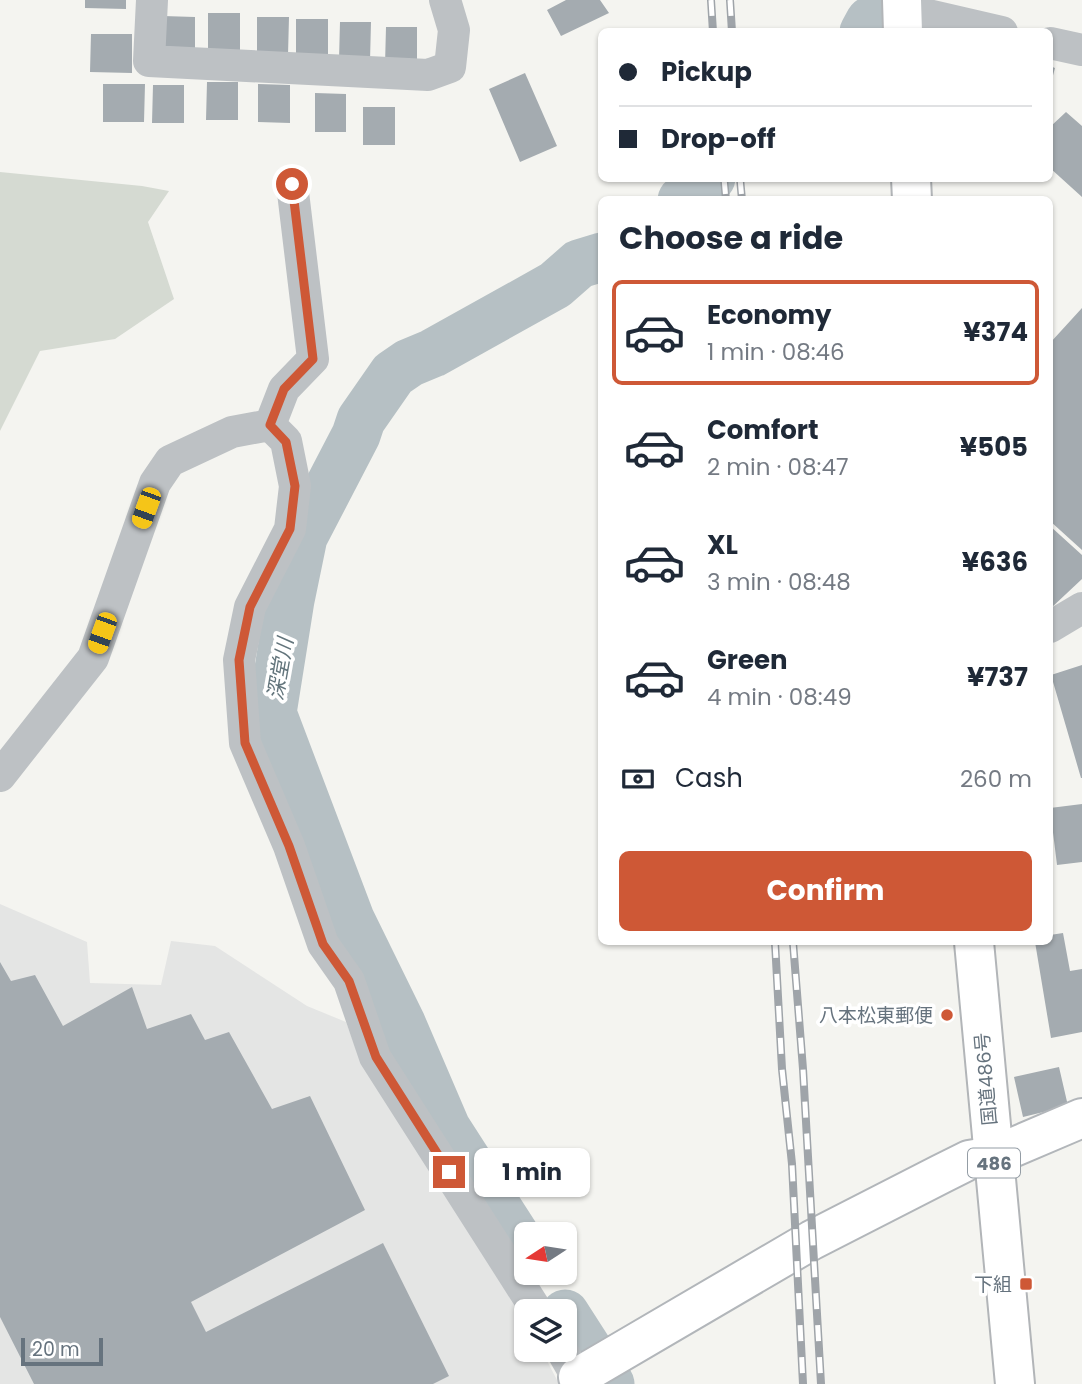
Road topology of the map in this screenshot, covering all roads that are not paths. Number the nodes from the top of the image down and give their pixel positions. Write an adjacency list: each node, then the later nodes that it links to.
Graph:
1 (152, 0): 2 (street)
2 (445, 0)
3 (903, 13): 4 (street)
4 (981, 28)
5 (1053, 44): 6 (street)
6 (1082, 50)
7 (292, 184): 8 (street)
8 (270, 425): 11 (street); 15 (street)
9 (1082, 608): 10 (street)
10 (1053, 625)
11 (0, 776)
12 (974, 945): 14 (main road, 国道486号 / 486)
13 (1082, 1118): 14 (main road)
14 (993, 1156): 16 (main road); 17 (main road, 国道486号 / 486)
15 (529, 1299)
16 (582, 1369)
17 (1015, 1384)

